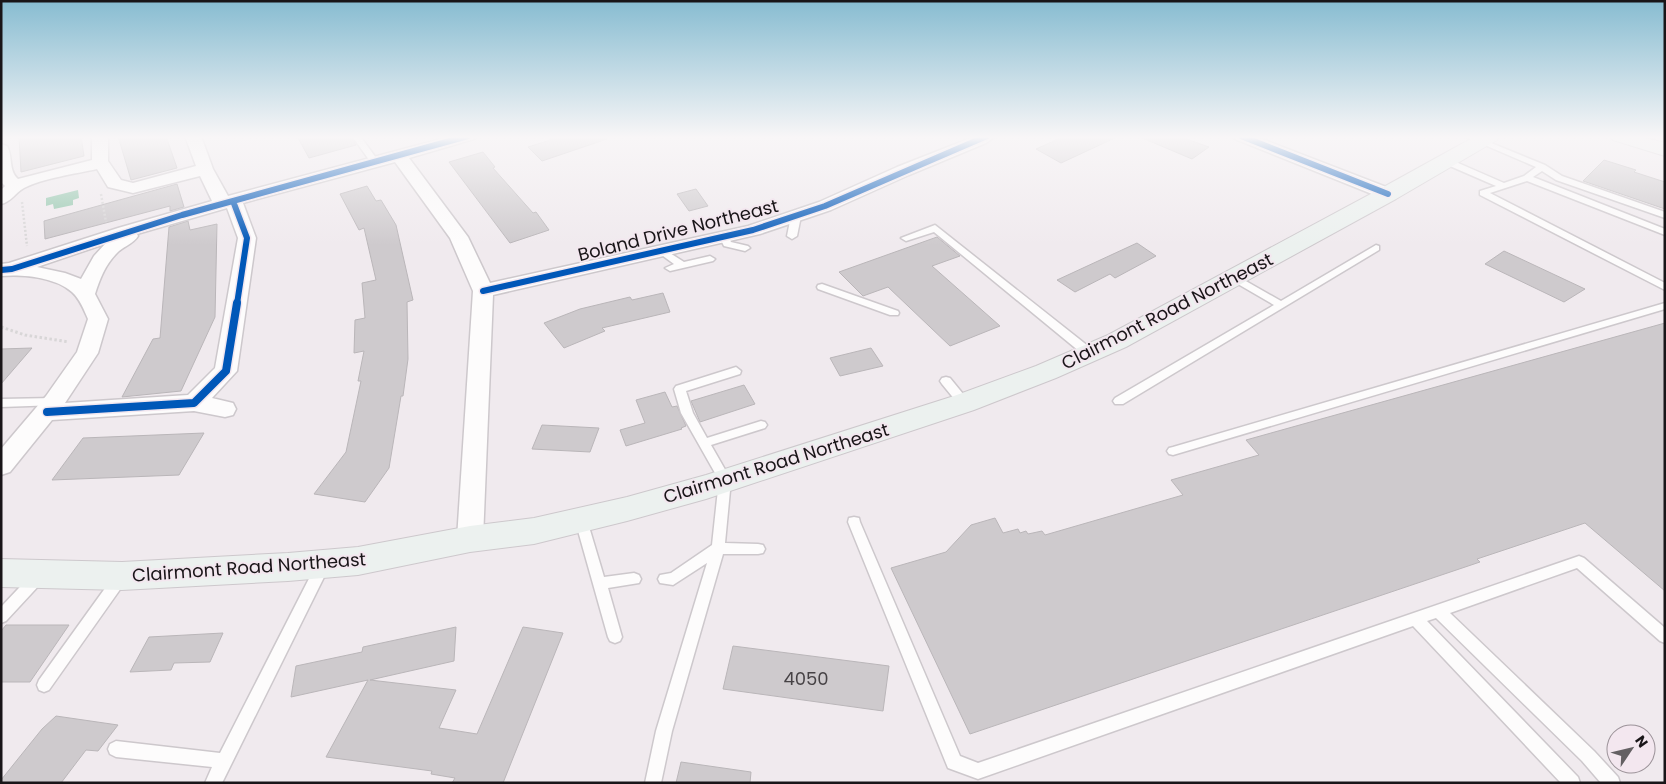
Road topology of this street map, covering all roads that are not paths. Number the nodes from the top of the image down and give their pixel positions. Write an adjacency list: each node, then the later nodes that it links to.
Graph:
1 (5, 173): 16 (street)
2 (60, 173): 16 (street)
3 (108, 173): 4 (street)
4 (191, 173)
5 (207, 173): 19 (street)
6 (336, 173): 19 (street)
7 (411, 173): 37 (street)
8 (902, 173): 21 (street, Boland Drive Northeast)
9 (1334, 173): 17 (street)
10 (1426, 173): 17 (main road, Clairmont Road Northeast)
11 (1473, 173): 15 (lane)
12 (1534, 173): 14 (lane)
13 (1551, 173): 20 (lane)
14 (1527, 178): 15 (lane); 23 (lane)
15 (1504, 186): 36 (lane)
16 (19, 193): 18 (street)
17 (1388, 194): 34 (main road, Clairmont Road Northeast)
18 (1, 199)
19 (228, 202): 22 (street); 46 (street)
20 (1665, 214)
21 (796, 216): 24 (street, Boland Drive Northeast); 25 (lane)
22 (149, 225): 33 (street); 38 (street)
23 (1665, 232)
24 (724, 236): 27 (lane); 29 (street, Boland Drive Northeast)
25 (792, 236)
26 (906, 238): 42 (lane)
27 (745, 248)
28 (1376, 248): 39 (lane)
29 (662, 251): 31 (lane); 37 (street, Boland Drive Northeast)
30 (710, 259): 31 (lane)
31 (682, 265): 32 (lane)
32 (670, 268)
33 (6, 269): 38 (street)
34 (1234, 278): 39 (lane); 42 (main road, Clairmont Road Northeast)
35 (822, 287): 41 (lane)
36 (1665, 287)
37 (483, 291): 58 (street)
38 (84, 294): 49 (street)
39 (1281, 305): 45 (lane)
40 (1665, 306): 53 (lane)
41 (894, 313)
42 (1089, 353): 47 (main road, Clairmont Road Northeast)
43 (736, 371): 52 (lane)
44 (946, 381): 47 (lane)
45 (1120, 401)
46 (194, 403): 49 (street); 50 (street)
47 (964, 403): 55 (main road, Clairmont Road Northeast)
48 (1, 404): 49 (lane)
49 (50, 407): 54 (street)
50 (225, 409)
51 (761, 425): 52 (lane)
52 (705, 443): 55 (lane)
53 (1173, 451)
54 (1, 466)
55 (725, 480): 56 (main road, Clairmont Road Northeast); 59 (lane)
56 (581, 520): 58 (main road, Clairmont Road Northeast); 67 (lane)
57 (854, 522): 70 (lane)
58 (470, 539): 61 (main road, Clairmont Road Northeast)
59 (718, 548): 60 (lane); 66 (lane); 77 (lane)
60 (758, 549)
61 (323, 564): 64 (main road, Clairmont Road Northeast); 75 (lane)
62 (1, 573): 63 (main road, Clairmont Road Northeast)
63 (40, 575): 64 (main road, Clairmont Road Northeast); 69 (lane)
64 (122, 576): 73 (lane)
65 (634, 579): 67 (lane)
66 (664, 579)
67 (600, 583): 71 (lane)
68 (1439, 611): 70 (lane); 72 (lane); 79 (lane)
69 (1, 617)
70 (1416, 619): 78 (lane)
71 (615, 637)
72 (1665, 637)
73 (44, 685)
74 (116, 749): 75 (lane)
75 (224, 761): 76 (lane)
76 (213, 783)
77 (653, 783)
78 (1572, 783)
79 (1612, 783)

